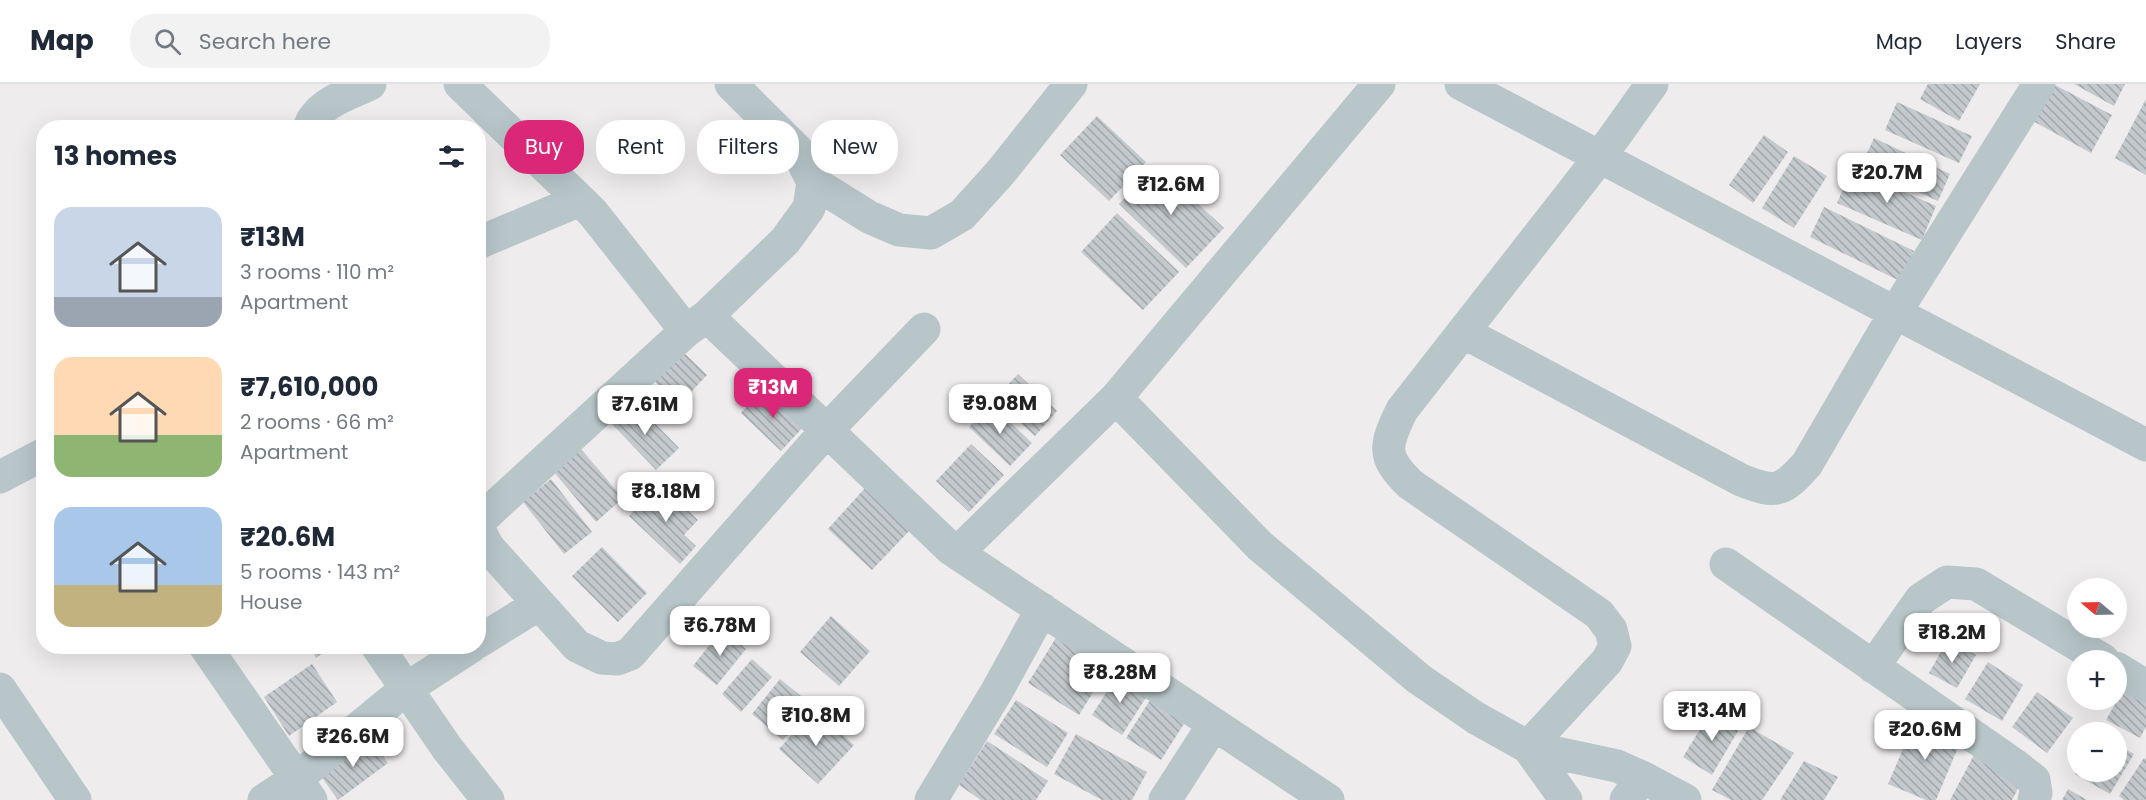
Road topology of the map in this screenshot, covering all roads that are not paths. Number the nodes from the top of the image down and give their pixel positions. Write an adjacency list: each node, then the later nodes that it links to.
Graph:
1 (370, 84): 9 (street)
2 (460, 84): 12 (street)
3 (731, 84): 11 (street)
4 (1071, 84): 11 (street)
5 (1379, 84): 18 (street)
6 (1461, 84): 10 (street)
7 (1652, 84): 10 (street)
8 (2039, 84): 14 (street)
9 (312, 120)
10 (1600, 157): 14 (street); 17 (street)
11 (813, 182): 15 (street)
12 (580, 200): 13 (street); 15 (street)
13 (486, 240)
14 (1895, 313): 17 (street); 20 (street)
15 (697, 324): 19 (street); 23 (street)
16 (924, 330): 19 (street)
17 (1463, 332): 40 (street)
18 (1116, 398): 25 (street); 40 (street)
19 (826, 431): 25 (street); 27 (street)
20 (2146, 445)
21 (36, 458): 22 (street)
22 (0, 477)
23 (486, 515)
24 (486, 543): 27 (street)
25 (958, 552): 28 (street)
26 (1726, 564): 34 (street)
27 (539, 604): 29 (street)
28 (1042, 609): 39 (street); 46 (street)
29 (486, 637)
30 (2086, 650): 34 (street)
31 (211, 654): 42 (street)
32 (383, 654): 37 (street)
33 (459, 654): 37 (street)
34 (1873, 667): 51 (street)
35 (2127, 675): 36 (street)
36 (2146, 686)
37 (406, 688): 42 (street); 45 (street)
38 (0, 689): 43 (street)
39 (1214, 724): 47 (street); 48 (street)
40 (1528, 747): 41 (street); 49 (street)
41 (1634, 788): 50 (street)
42 (303, 789): 44 (street)
43 (75, 800)
44 (264, 800)
45 (488, 800)
46 (931, 800)
47 (1165, 800)
48 (1328, 800)
49 (1566, 800)
50 (1685, 800)
51 (2034, 800)

